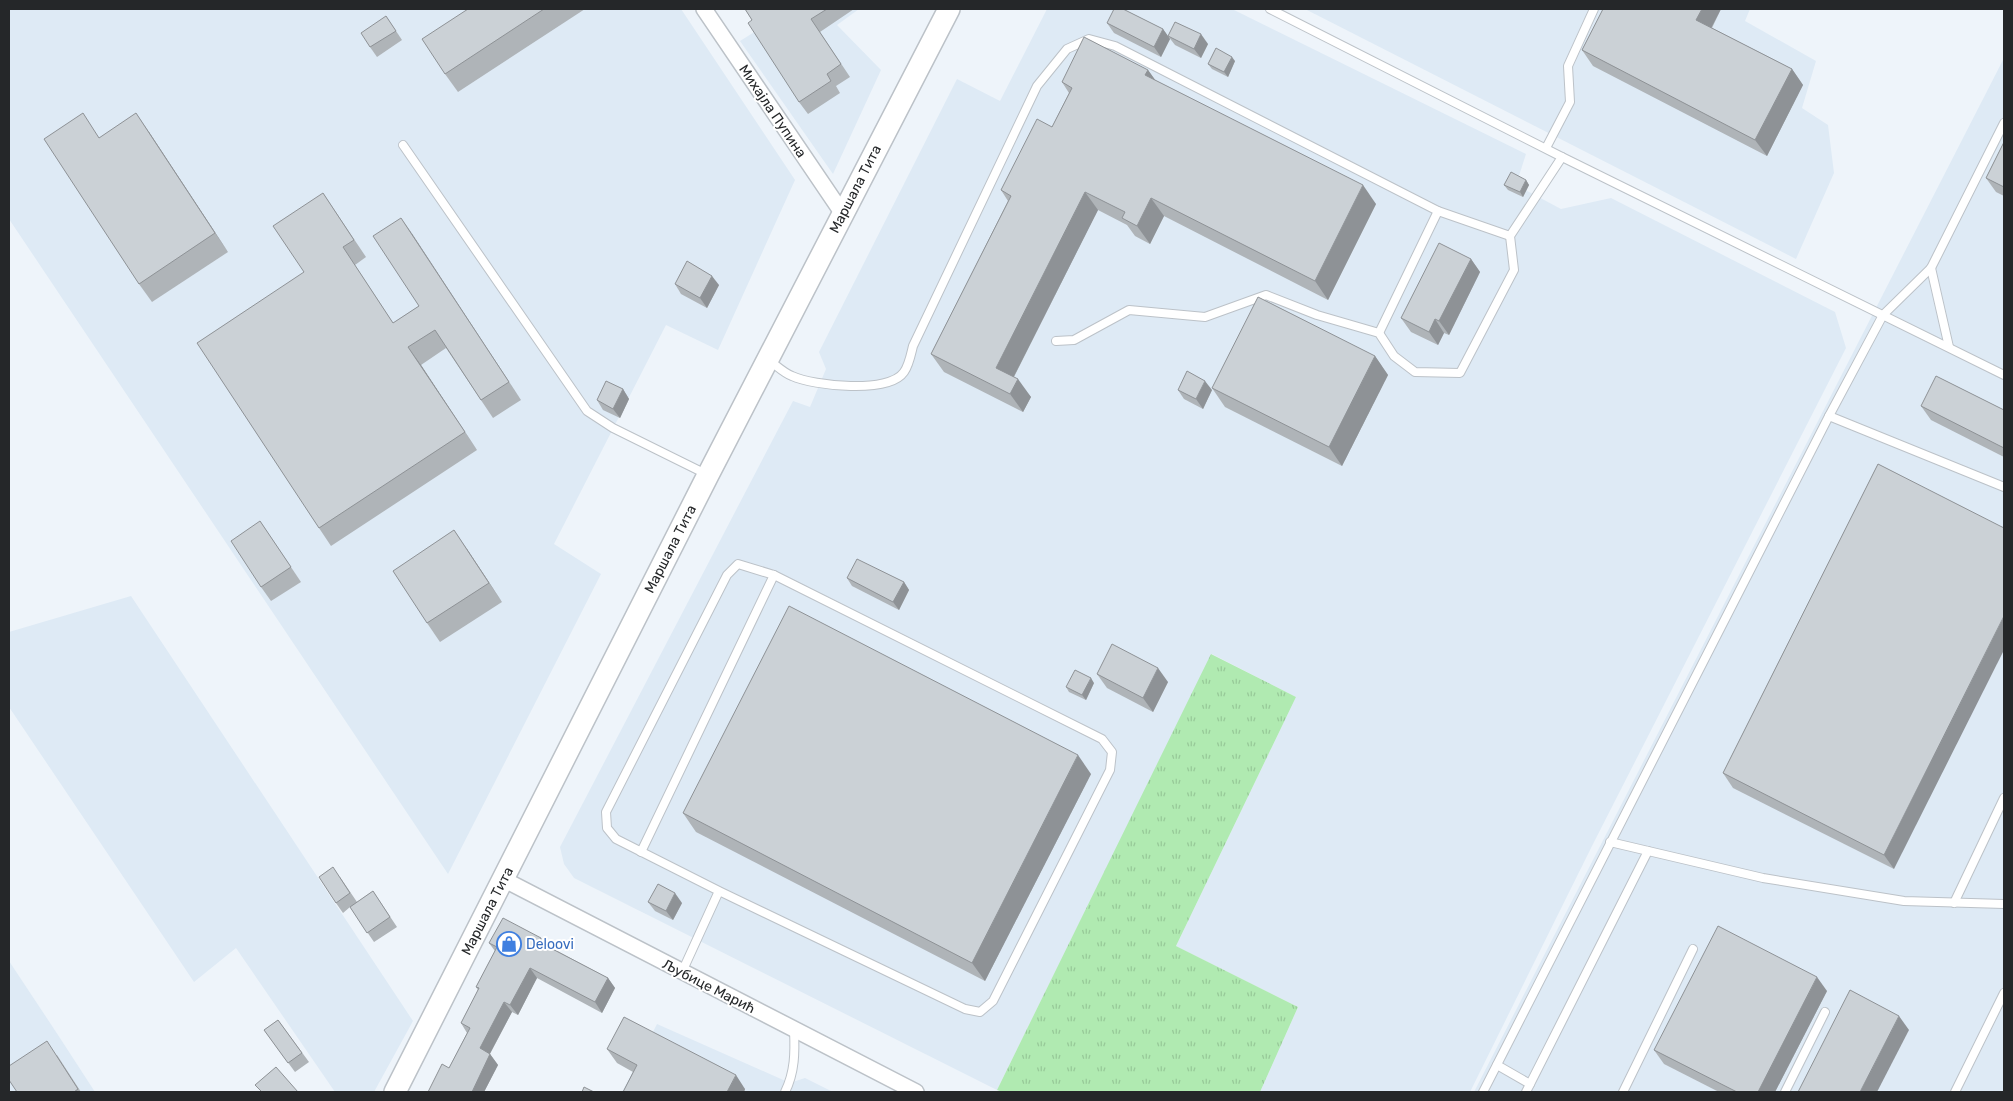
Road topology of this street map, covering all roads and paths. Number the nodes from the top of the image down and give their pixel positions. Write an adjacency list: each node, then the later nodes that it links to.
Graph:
1 (704, 9): 10 (street, Михајла Пупина)
2 (950, 9): 10 (main road, Маршала Тита)
3 (1270, 9): 7 (lane)
4 (1594, 9): 7 (lane)
5 (2004, 123): 12 (lane)
6 (403, 145): 20 (lane)
7 (1546, 148): 8 (lane)
8 (1562, 157): 11 (lane); 13 (lane)
9 (1438, 211): 11 (lane); 14 (lane); 17 (lane)
10 (843, 214): 17 (main road, Маршала Тита)
11 (1510, 236): 14 (lane)
12 (1931, 268): 13 (lane); 16 (lane)
13 (1884, 316): 16 (lane); 19 (lane)
14 (1379, 333): 15 (lane)
15 (1056, 341)
16 (1949, 347): 18 (lane)
17 (768, 360): 20 (main road, Маршала Тита)
18 (2004, 375)
19 (1829, 416): 21 (lane); 24 (lane)
20 (708, 475): 27 (main road, Маршала Тита)
21 (2004, 487)
22 (774, 575): 26 (lane); 26 (lane); 28 (lane)
23 (2004, 798): 29 (lane)
24 (1610, 842): 25 (lane); 36 (lane)
25 (1648, 850): 29 (lane); 37 (lane)
26 (640, 852): 28 (lane)
27 (503, 879): 32 (street, Љубице Марић); 38 (main road, Маршала Тита)
28 (719, 891): 32 (lane)
29 (1954, 903): 30 (lane)
30 (2004, 904)
31 (1693, 948): 43 (lane)
32 (682, 972): 35 (street, Љубице Марић)
33 (2004, 993): 45 (lane)
34 (1825, 1012): 44 (lane)
35 (794, 1030): 39 (lane); 40 (street, Љубице Марић)
36 (1497, 1065): 37 (lane); 41 (lane)
37 (1530, 1084): 42 (lane)
38 (395, 1092)
39 (785, 1092)
40 (916, 1092)
41 (1483, 1092)
42 (1526, 1092)
43 (1623, 1092)
44 (1785, 1092)
45 (1954, 1092)

